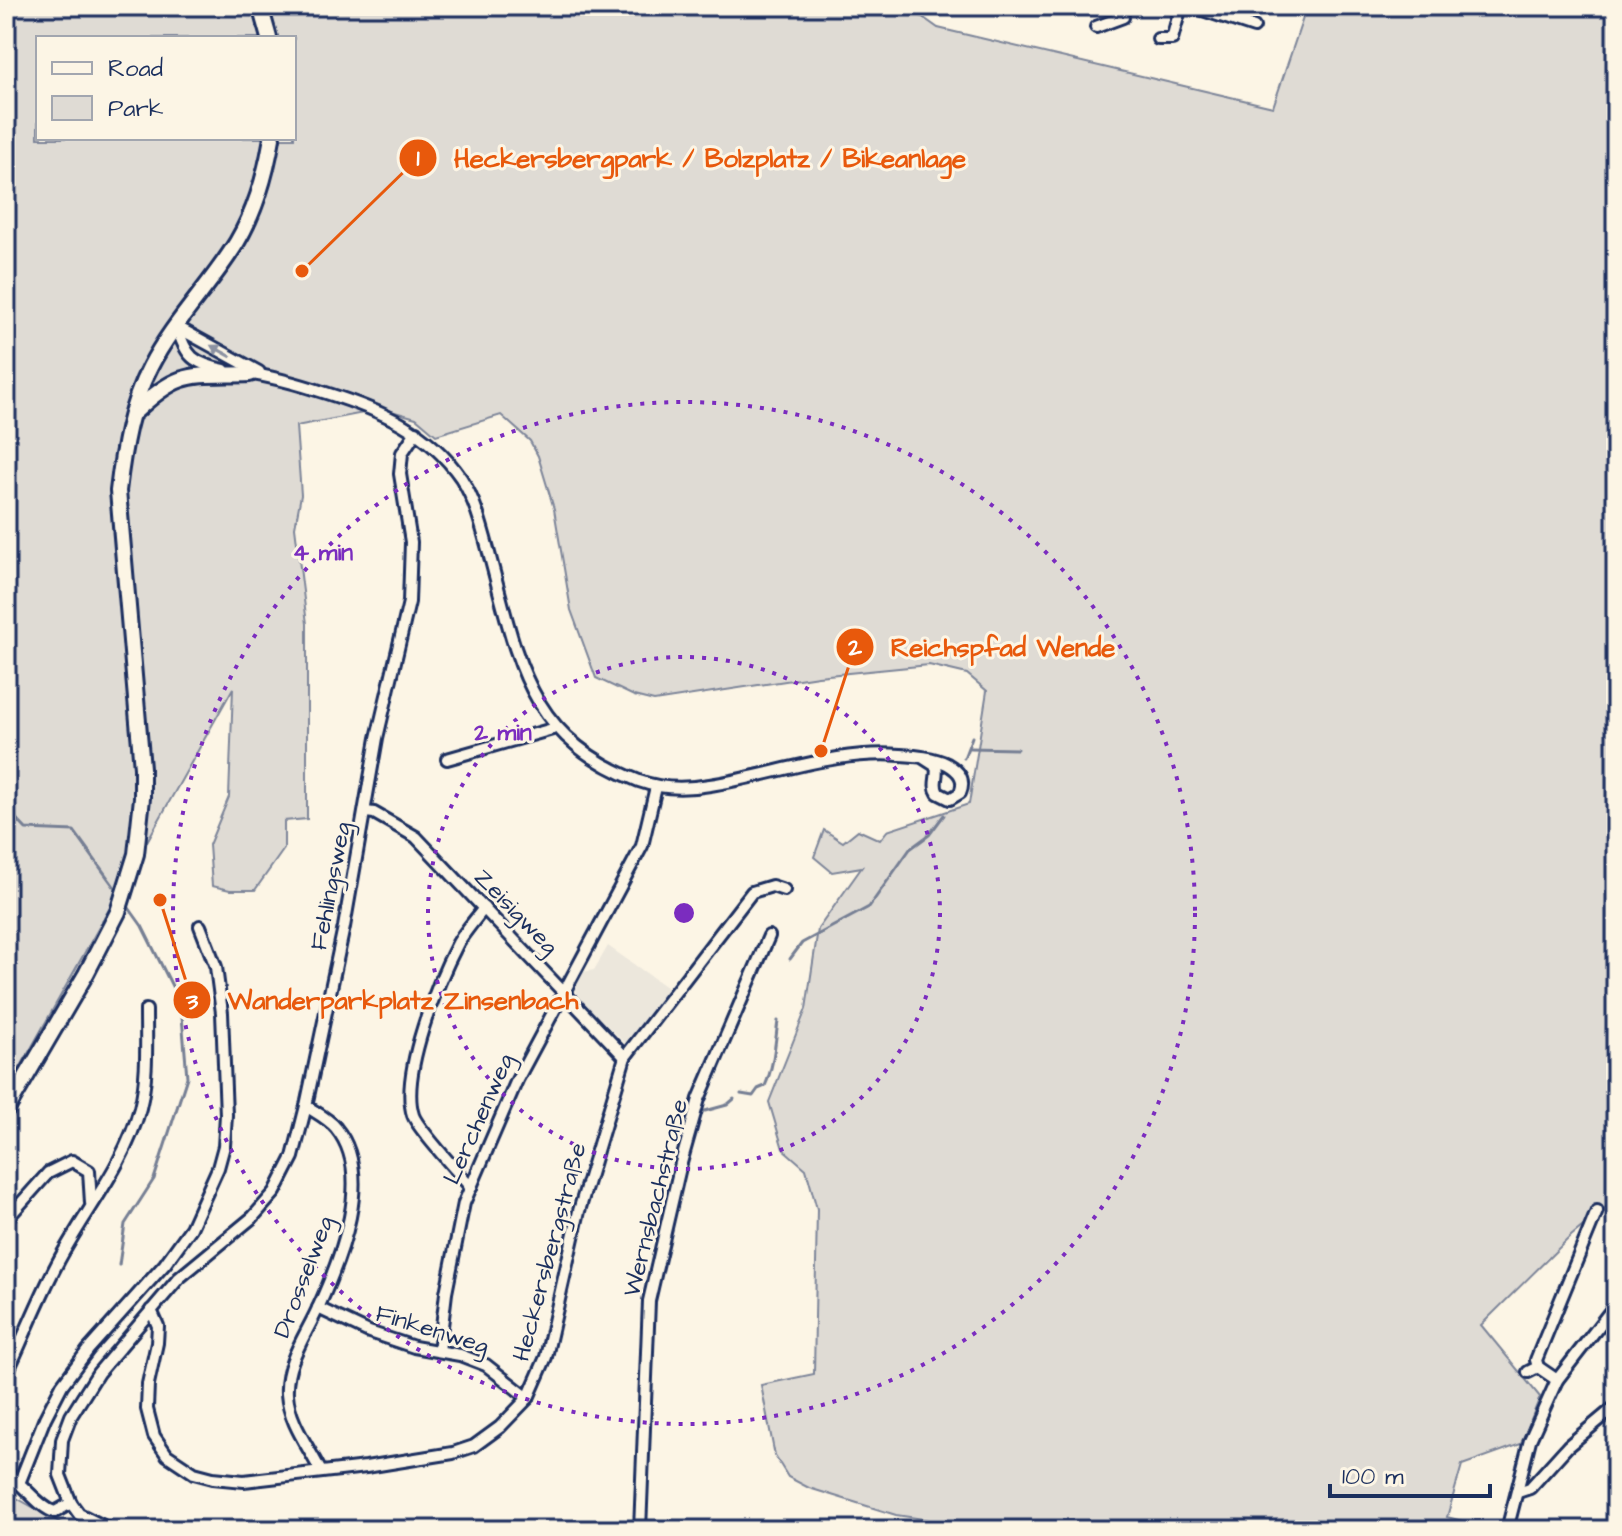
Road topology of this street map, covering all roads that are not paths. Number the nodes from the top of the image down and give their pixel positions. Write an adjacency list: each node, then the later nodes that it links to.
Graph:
1 (260, 6): 7 (street)
2 (1122, 6): 5 (street)
3 (1181, 6): 8 (street)
4 (1190, 6): 6 (street)
5 (1096, 27)
6 (1254, 27)
7 (268, 36)
8 (1158, 39)
9 (272, 140): 10 (street)
10 (177, 327): 11 (street, one-way to 10); 11 (street); 12 (street)
11 (257, 375): 12 (street); 13 (street)
12 (132, 415): 27 (street)
13 (416, 432): 14 (street); 18 (street, Fehlingsweg)
14 (556, 728): 16 (street); 17 (street)
15 (922, 757): 15 (street); 17 (street)
16 (447, 759)
17 (656, 787): 23 (street, Lerchenweg)
18 (366, 812): 20 (street, Zeisigweg); 26 (street, Fehlingsweg)
19 (784, 890): 25 (street, Heckersbergstraße)
20 (484, 908): 23 (street, Zeisigweg); 28 (street)
21 (200, 926): 42 (street)
22 (769, 936): 46 (street, Wernsbachstraße)
23 (563, 990): 25 (street, Zeisigweg); 28 (street, Lerchenweg)
24 (146, 1010): 29 (street)
25 (625, 1057): 38 (street, Heckersbergstraße)
26 (306, 1106): 33 (street, Drosselweg); 34 (street, Fehlingsweg)
27 (6, 1111)
28 (471, 1188): 35 (street, Lerchenweg)
29 (91, 1205): 31 (street); 36 (street)
30 (1597, 1211): 37 (street)
31 (6, 1220)
32 (1616, 1304): 37 (street)
33 (318, 1308): 35 (street, Finkenweg); 40 (street, Drosselweg)
34 (151, 1310): 40 (street, Heckersbergstraße); 44 (street, Fehlingsweg)
35 (439, 1351): 38 (street, Finkenweg)
36 (6, 1375)
37 (1557, 1380): 43 (street)
38 (528, 1398): 40 (street, Heckersbergstraße)
39 (1616, 1406): 43 (street)
40 (321, 1472)
41 (6, 1473): 42 (street)
42 (20, 1481): 44 (street)
43 (1518, 1492): 47 (street)
44 (71, 1503): 45 (street)
45 (111, 1530)
46 (640, 1530)
47 (1507, 1530)

